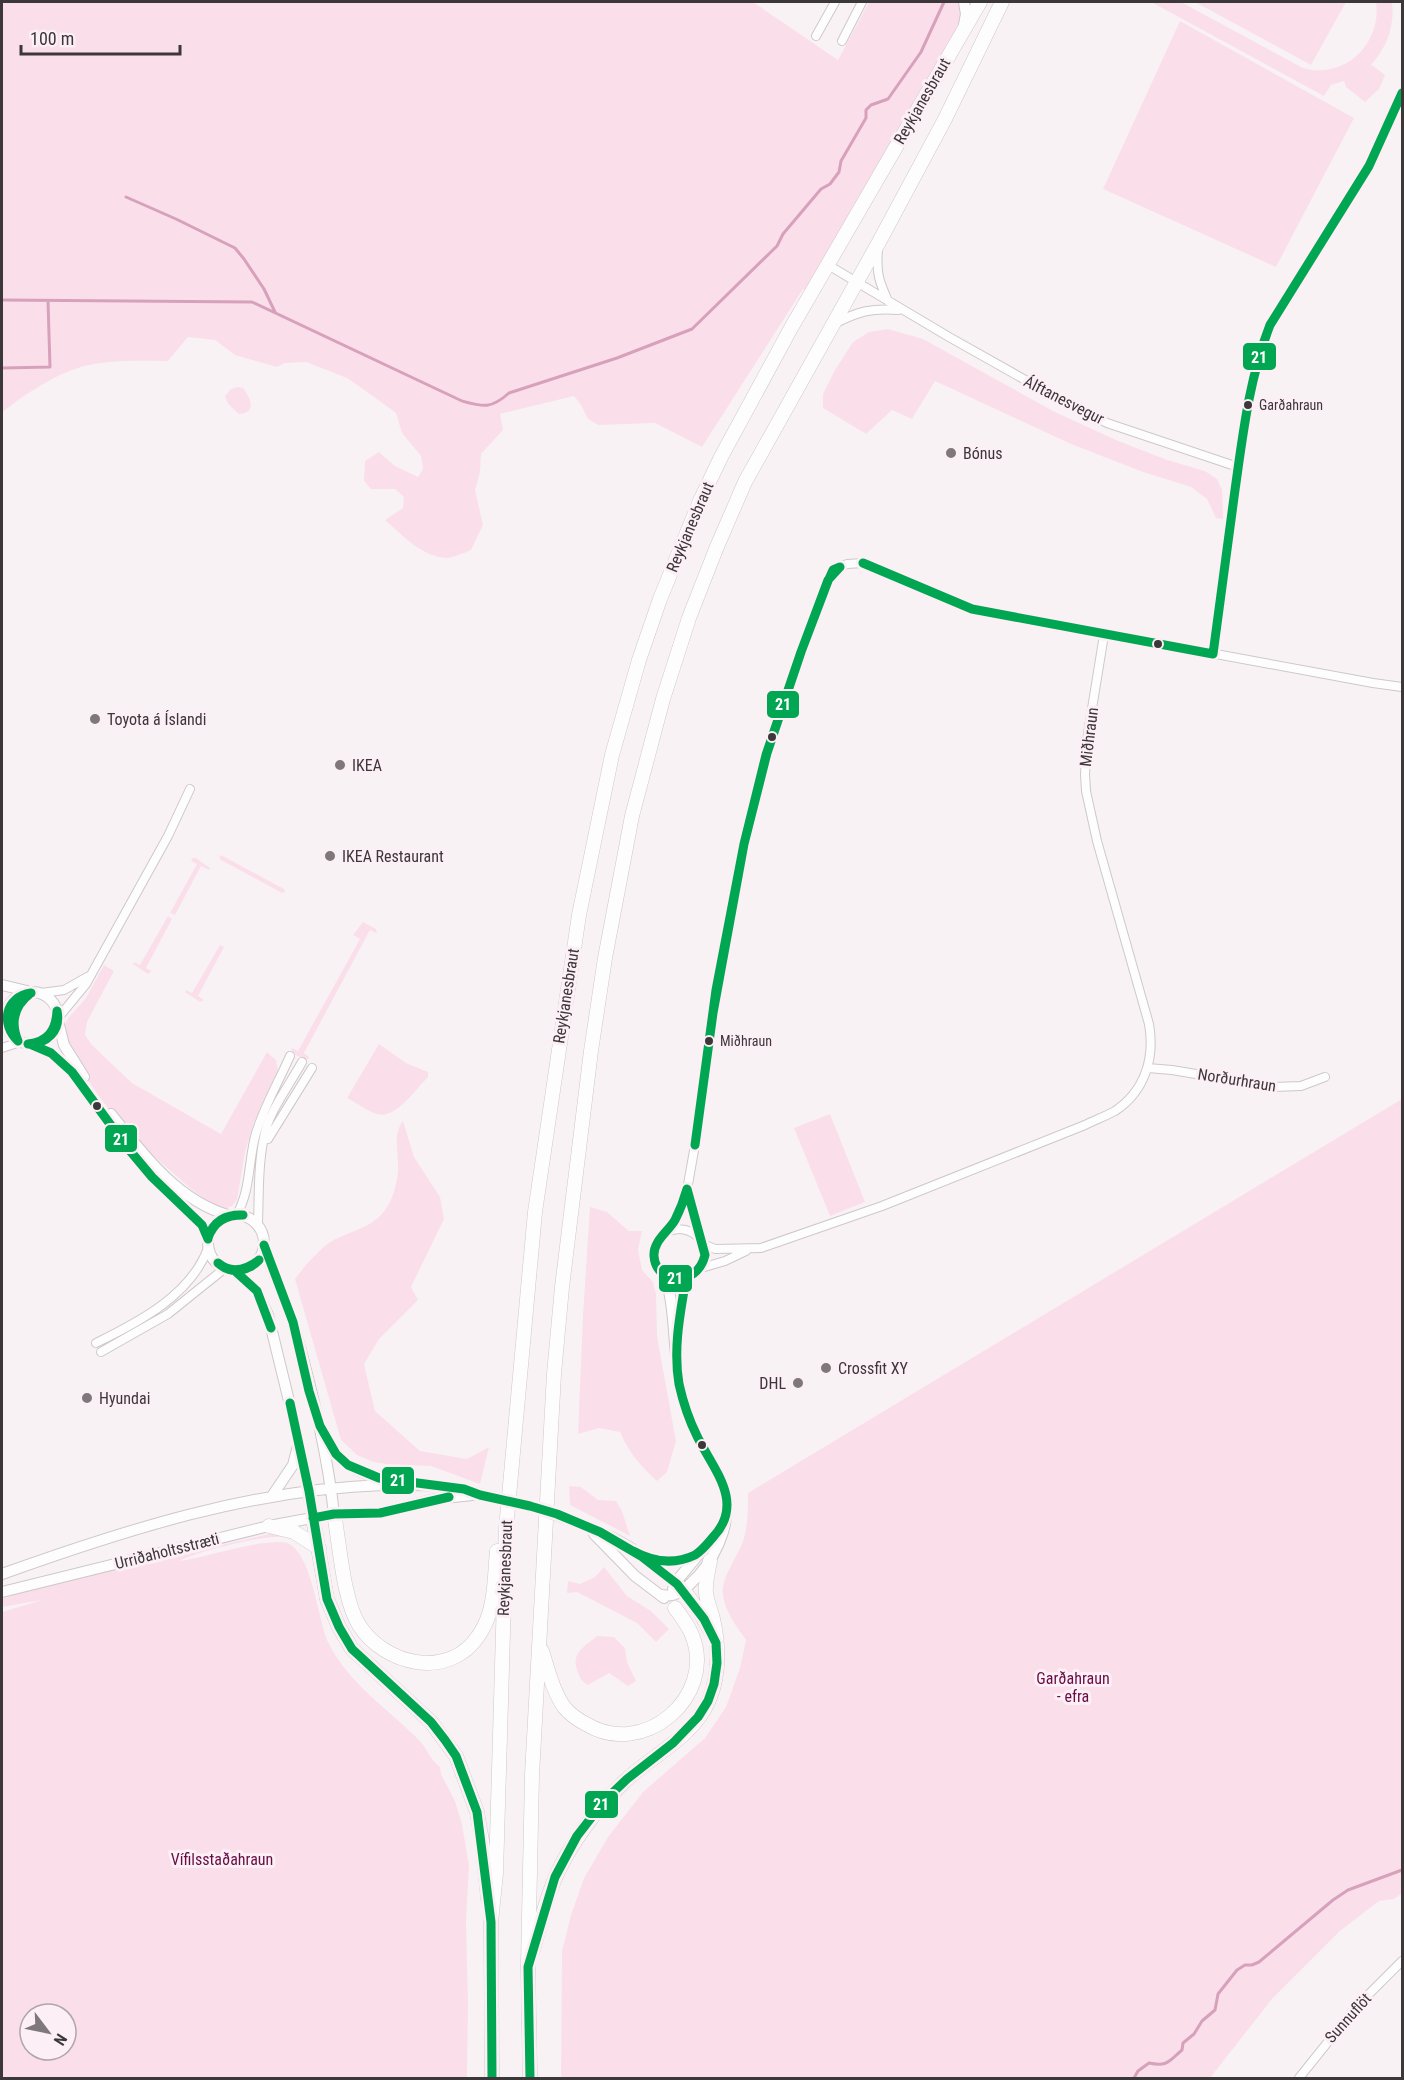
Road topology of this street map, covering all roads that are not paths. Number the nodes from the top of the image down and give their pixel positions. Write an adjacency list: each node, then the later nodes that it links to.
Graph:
1 (835, 2): 7 (street)
2 (862, 2): 8 (street)
3 (964, 2): 6 (street)
4 (980, 2): 6 (highway, Reykjanesbraut)
5 (1002, 2): 10 (highway, Reykjanesbraut)
6 (963, 29): 11 (highway, Reykjanesbraut)
7 (816, 36)
8 (842, 41)
9 (1402, 93): 16 (street)
10 (879, 242): 12 (highway, Reykjanesbraut); 13 (street)
11 (828, 265): 12 (street, Álftanesvegur); 50 (highway, Reykjanesbraut)
12 (856, 283): 13 (street, Álftanesvegur); 15 (highway, Reykjanesbraut)
13 (888, 302): 14 (street, Álftanesvegur)
14 (902, 310): 15 (street, Álftanesvegur); 16 (street, Álftanesvegur)
15 (833, 324): 69 (highway, Reykjanesbraut)
16 (1238, 467): 18 (street)
17 (1104, 635): 18 (street); 32 (street, Miðhraun); 35 (street)
18 (1213, 654): 19 (street)
19 (1402, 687)
20 (190, 789): 21 (street)
21 (89, 976): 24 (street); 26 (street)
22 (2, 985): 23 (street)
23 (28, 991): 24 (street); 25 (street)
24 (41, 993): 26 (street)
25 (3, 1014): 27 (street)
26 (58, 1019): 27 (street); 36 (street)
27 (25, 1043): 28 (street); 40 (street)
28 (2, 1048)
29 (290, 1056): 36 (street)
30 (302, 1062): 34 (street)
31 (312, 1068): 34 (street)
32 (1148, 1068): 33 (street, Norðurhraun); 42 (street, Miðhraun)
33 (1325, 1077)
34 (263, 1150): 37 (street)
35 (687, 1191): 38 (street); 39 (street)
36 (232, 1215): 37 (street); 40 (street)
37 (258, 1224): 41 (street)
38 (666, 1232): 39 (street); 45 (street)
39 (701, 1242): 42 (street, Miðhraun); 43 (street)
40 (208, 1244): 44 (street); 48 (street)
41 (264, 1245): 44 (street); 51 (street)
42 (749, 1250): 43 (street, Miðhraun)
43 (701, 1268): 46 (street)
44 (229, 1270): 49 (street); 52 (street)
45 (665, 1275): 46 (street); 47 (street)
46 (687, 1279): 47 (street)
47 (676, 1336): 64 (street)
48 (96, 1343)
49 (101, 1352)
50 (515, 1413): 58 (highway); 70 (highway, Reykjanesbraut)
51 (320, 1427): 53 (street); 54 (street)
52 (299, 1442): 55 (street); 57 (street)
53 (416, 1485): 54 (street, Urriðaholtsstræti); 56 (street)
54 (331, 1488): 55 (street, Urriðaholtsstræti); 58 (street)
55 (309, 1491): 57 (street, Urriðaholtsstræti); 59 (street)
56 (478, 1494): 58 (street, Urriðaholtsstræti); 61 (street, bridge)
57 (273, 1496): 65 (street, Urriðaholtsstræti)
58 (334, 1514): 59 (street, Urriðaholtsstræti)
59 (313, 1518): 60 (street, Urriðaholtsstræti); 62 (highway)
60 (269, 1526): 62 (highway); 66 (street, Urriðaholtsstræti)
61 (583, 1526): 63 (street); 67 (street)
62 (319, 1548): 70 (highway)
63 (639, 1554): 64 (street); 67 (street)
64 (706, 1556): 67 (street); 68 (highway)
65 (2, 1574)
66 (2, 1592)
67 (673, 1595): 68 (highway); 69 (highway)
68 (715, 1639): 72 (highway)
69 (539, 1642): 72 (highway, Reykjanesbraut)
70 (491, 1922): 73 (highway, Reykjanesbraut)
71 (1402, 1961): 75 (street, Sunnuflöt)
72 (528, 1966): 74 (highway, Reykjanesbraut)
73 (492, 2079)
74 (530, 2079)
75 (1299, 2079)

